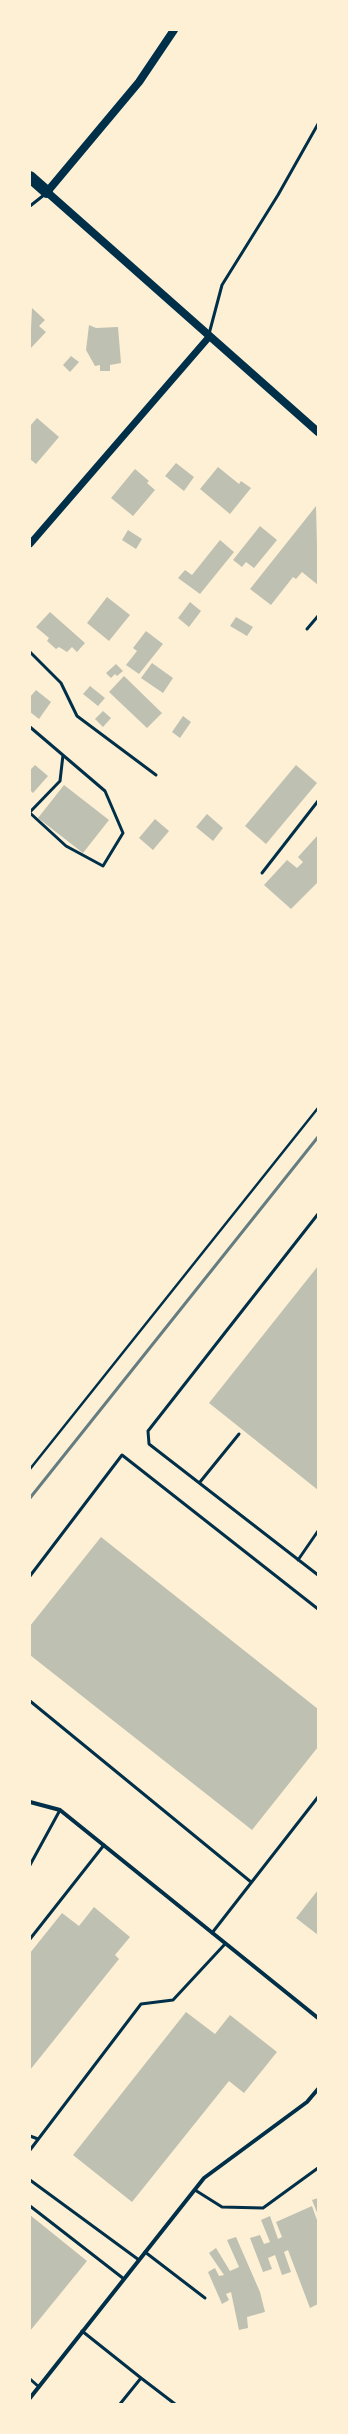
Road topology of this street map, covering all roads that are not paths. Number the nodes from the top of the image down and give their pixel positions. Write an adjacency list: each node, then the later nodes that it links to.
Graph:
1 (174, 30): 4 (main road)
2 (318, 124): 6 (lane)
3 (30, 178): 4 (highway)
4 (48, 192): 5 (lane); 6 (main road)
5 (30, 206)
6 (209, 337): 7 (main road); 8 (street)
7 (318, 432)
8 (30, 544)
9 (318, 616): 10 (lane)
10 (307, 629)
11 (30, 652): 14 (lane)
12 (30, 727): 13 (lane)
13 (63, 755): 16 (lane); 16 (lane)
14 (156, 775)
15 (318, 801): 17 (lane)
16 (30, 812)
17 (262, 873)
18 (318, 1214): 20 (lane)
19 (239, 1434): 20 (lane)
20 (200, 1482): 22 (lane)
21 (318, 1531): 22 (lane)
22 (298, 1560): 23 (lane)
23 (318, 1575)
24 (30, 1576): 25 (lane)
25 (318, 1609)
26 (30, 1701): 32 (lane)
27 (318, 1797): 32 (lane)
28 (30, 1802): 29 (street)
29 (60, 1810): 30 (street); 31 (lane)
30 (104, 1845): 33 (street); 34 (lane)
31 (30, 1865)
32 (251, 1882): 33 (lane)
33 (212, 1933): 35 (street)
34 (30, 1939)
35 (226, 1944): 36 (street); 39 (lane)
36 (318, 2018)
37 (318, 2089): 43 (street)
38 (30, 2136): 39 (lane)
39 (38, 2139): 40 (lane)
40 (30, 2150)
41 (318, 2168): 43 (lane)
42 (30, 2180): 46 (lane)
43 (195, 2190): 45 (street)
44 (30, 2206): 47 (lane)
45 (145, 2252): 46 (street); 48 (lane)
46 (139, 2260): 47 (street)
47 (124, 2279): 49 (street)
48 (205, 2298)
49 (82, 2331): 50 (lane); 52 (street)
50 (141, 2378): 54 (lane); 55 (lane)
51 (30, 2379): 52 (lane)
52 (39, 2386): 53 (street)
53 (30, 2398)
54 (120, 2404)
55 (175, 2404)

